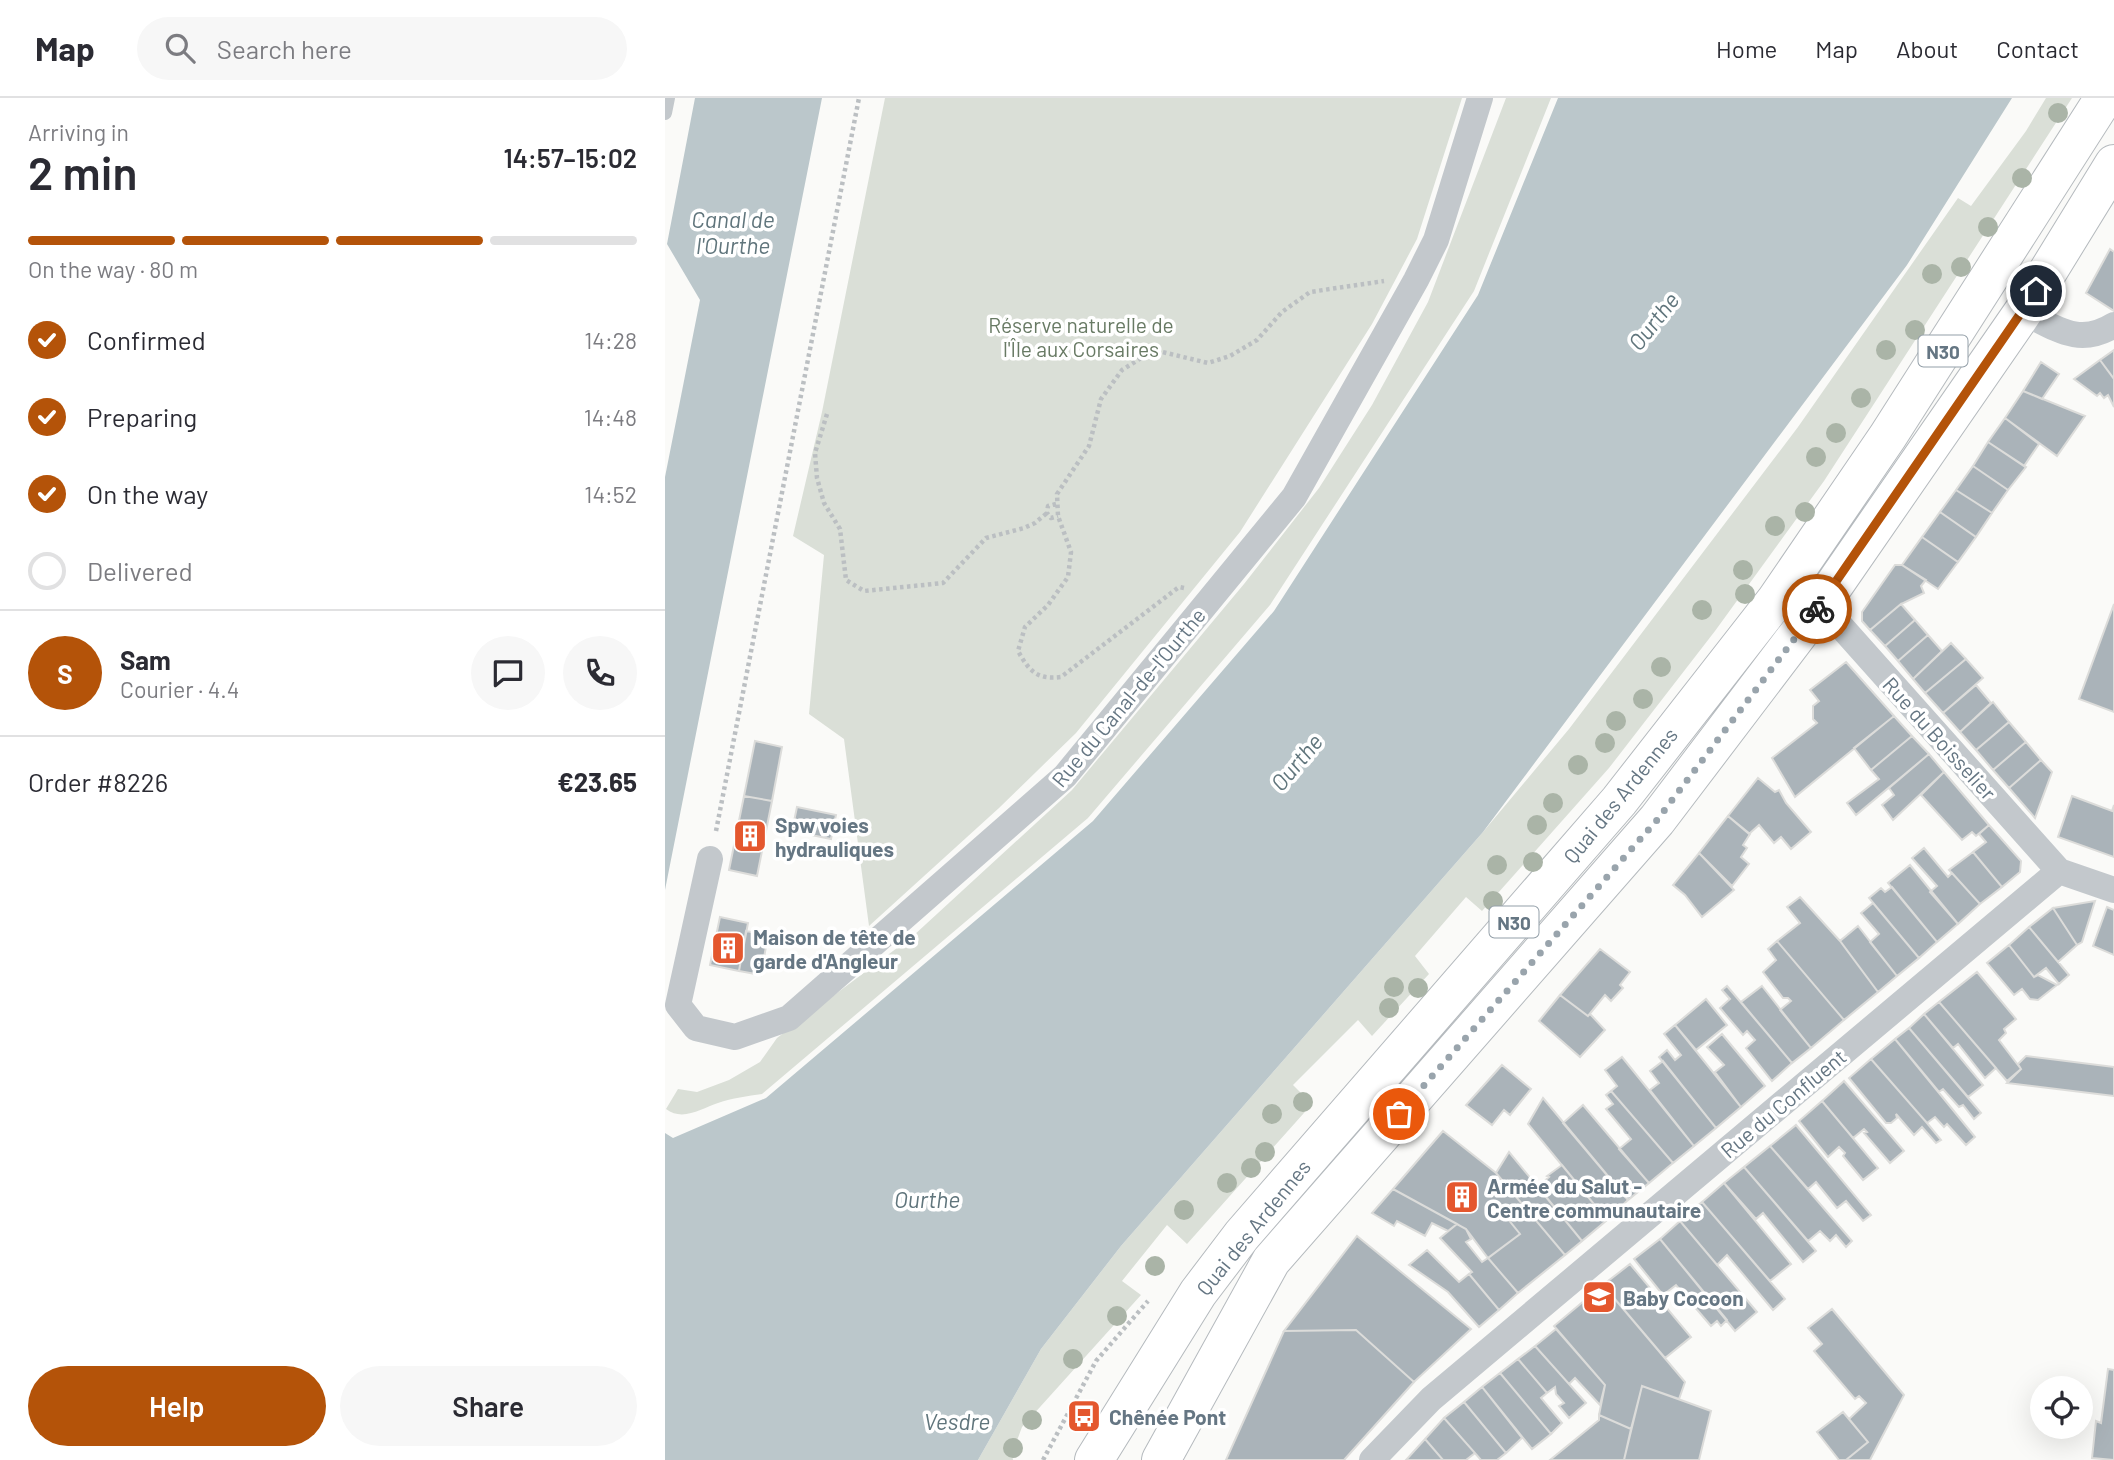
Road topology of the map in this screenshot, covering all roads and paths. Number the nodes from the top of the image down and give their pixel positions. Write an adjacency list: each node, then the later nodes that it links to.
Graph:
1 (668, 98): 5 (lane)
2 (859, 98): 16 (path)
3 (1480, 98): 7 (street, Rue du Canal-de-l'Ourthe)
4 (2104, 98): 22 (main road, Quai des Ardennes / N30)
5 (665, 113)
6 (2114, 164): 8 (main road, Quai des Ardennes / N30)
7 (1416, 280): 11 (path); 14 (street, Rue du Canal-de-l'Ourthe)
8 (2023, 312): 9 (street); 15 (main road, Quai des Ardennes / N30)
9 (2114, 325)
10 (827, 414): 12 (path)
11 (1056, 504): 12 (path); 13 (path)
12 (1047, 513): 13 (path)
13 (1058, 516): 14 (path)
14 (1216, 593): 16 (street, Rue du Canal-de-l'Ourthe)
15 (1821, 604): 17 (street, Rue du Boisselier); 20 (main road, Quai des Ardennes / N30)
16 (711, 859)
17 (2059, 871): 18 (street); 23 (street, Rue du Confluent)
18 (2114, 890)
19 (1151, 1298): 21 (path)
20 (1165, 1457)
21 (1043, 1460)
22 (1094, 1460)
23 (1372, 1460)

